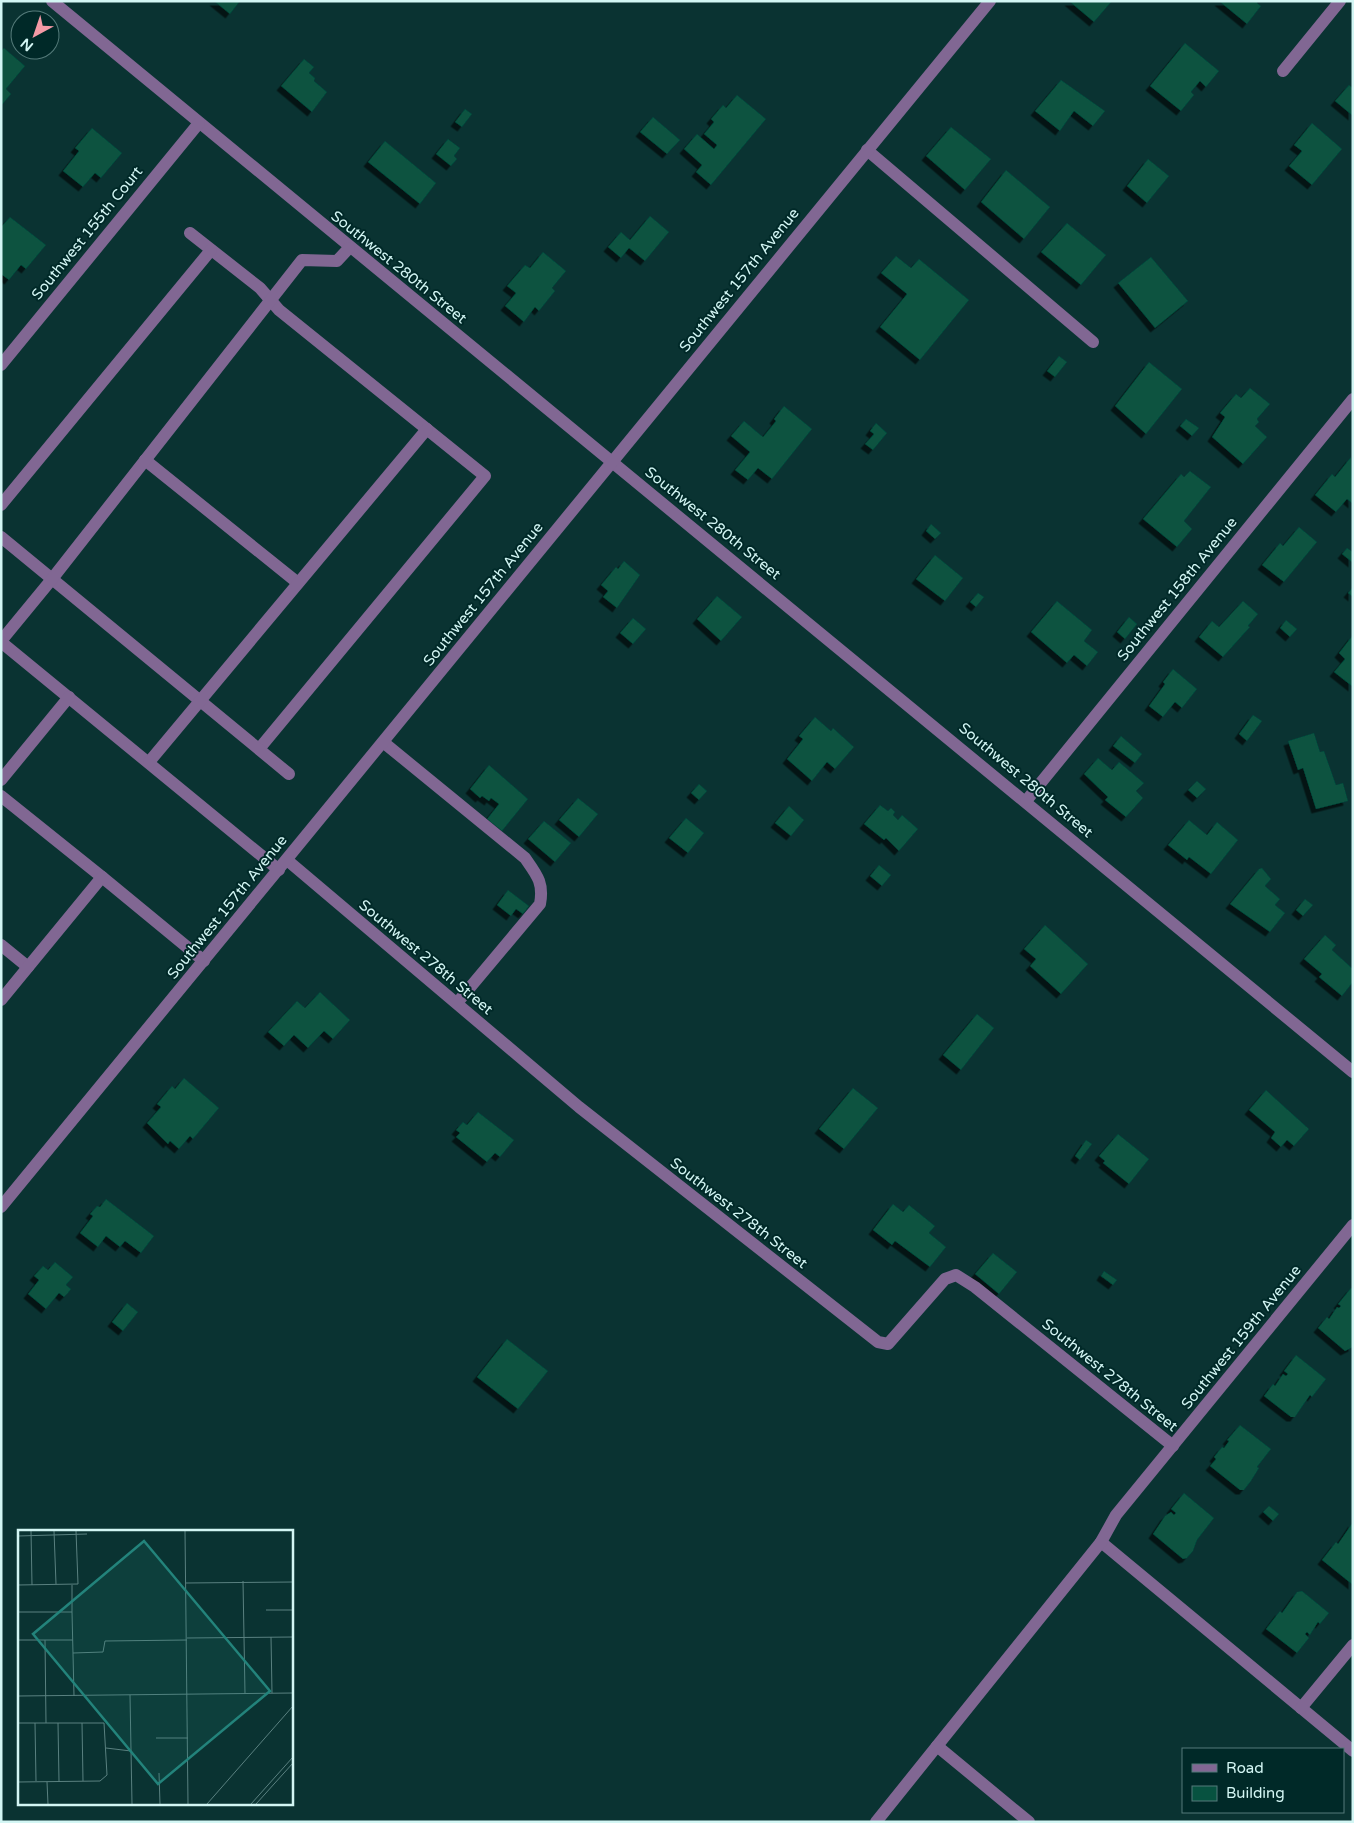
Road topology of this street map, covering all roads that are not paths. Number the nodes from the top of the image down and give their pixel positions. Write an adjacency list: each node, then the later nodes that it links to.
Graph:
1 (52, 1): 5 (street, Southwest 280th Street)
2 (990, 1): 6 (street, Southwest 157th Avenue)
3 (1340, 1): 4 (street)
4 (1283, 71)
5 (199, 123): 8 (street, Southwest 280th Street); 12 (street, Southwest 155th Court)
6 (867, 150): 11 (street); 16 (street, Southwest 157th Avenue)
7 (190, 233): 9 (street)
8 (349, 248): 10 (street); 16 (street, Southwest 280th Street)
9 (211, 250): 10 (street); 17 (street)
10 (270, 300): 14 (street); 15 (street)
11 (1093, 342)
12 (1, 365)
13 (1353, 399): 30 (street, Southwest 158th Avenue)
14 (426, 429): 20 (street); 25 (street)
15 (145, 460): 19 (street); 20 (street)
16 (612, 462): 24 (street, Southwest 157th Avenue); 30 (street, Southwest 280th Street)
17 (1, 505)
18 (1, 537): 19 (street)
19 (52, 579): 21 (street); 23 (street)
20 (298, 583): 23 (street)
21 (1, 641): 22 (street, Southwest 278th Street)
22 (69, 697): 26 (street, Southwest 278th Street); 28 (street)
23 (200, 700): 25 (street); 26 (street)
24 (383, 742): 31 (street, Southwest 157th Avenue); 37 (street)
25 (259, 749): 27 (street)
26 (149, 762): 31 (street, Southwest 278th Street)
27 (289, 774)
28 (1, 780)
29 (1, 796): 32 (street)
30 (1026, 801): 38 (street, Southwest 280th Street)
31 (283, 865): 34 (street, Southwest 157th Avenue); 37 (street, Southwest 278th Street)
32 (102, 877): 34 (street); 35 (street)
33 (1, 946): 35 (street)
34 (204, 961): 39 (street, Southwest 157th Avenue)
35 (28, 967): 36 (street)
36 (1, 1000)
37 (457, 1003): 41 (street, Southwest 278th Street)
38 (1353, 1072)
39 (1, 1207)
40 (1353, 1224): 41 (street, Southwest 159th Avenue)
41 (1173, 1446): 42 (street, Southwest 159th Avenue)
42 (1101, 1542): 44 (street); 45 (street, Southwest 159th Avenue)
43 (1353, 1645): 44 (street)
44 (1301, 1708): 46 (street)
45 (937, 1746): 47 (street, Southwest 159th Avenue); 48 (street)
46 (1353, 1751)
47 (876, 1822)
48 (1029, 1822)

